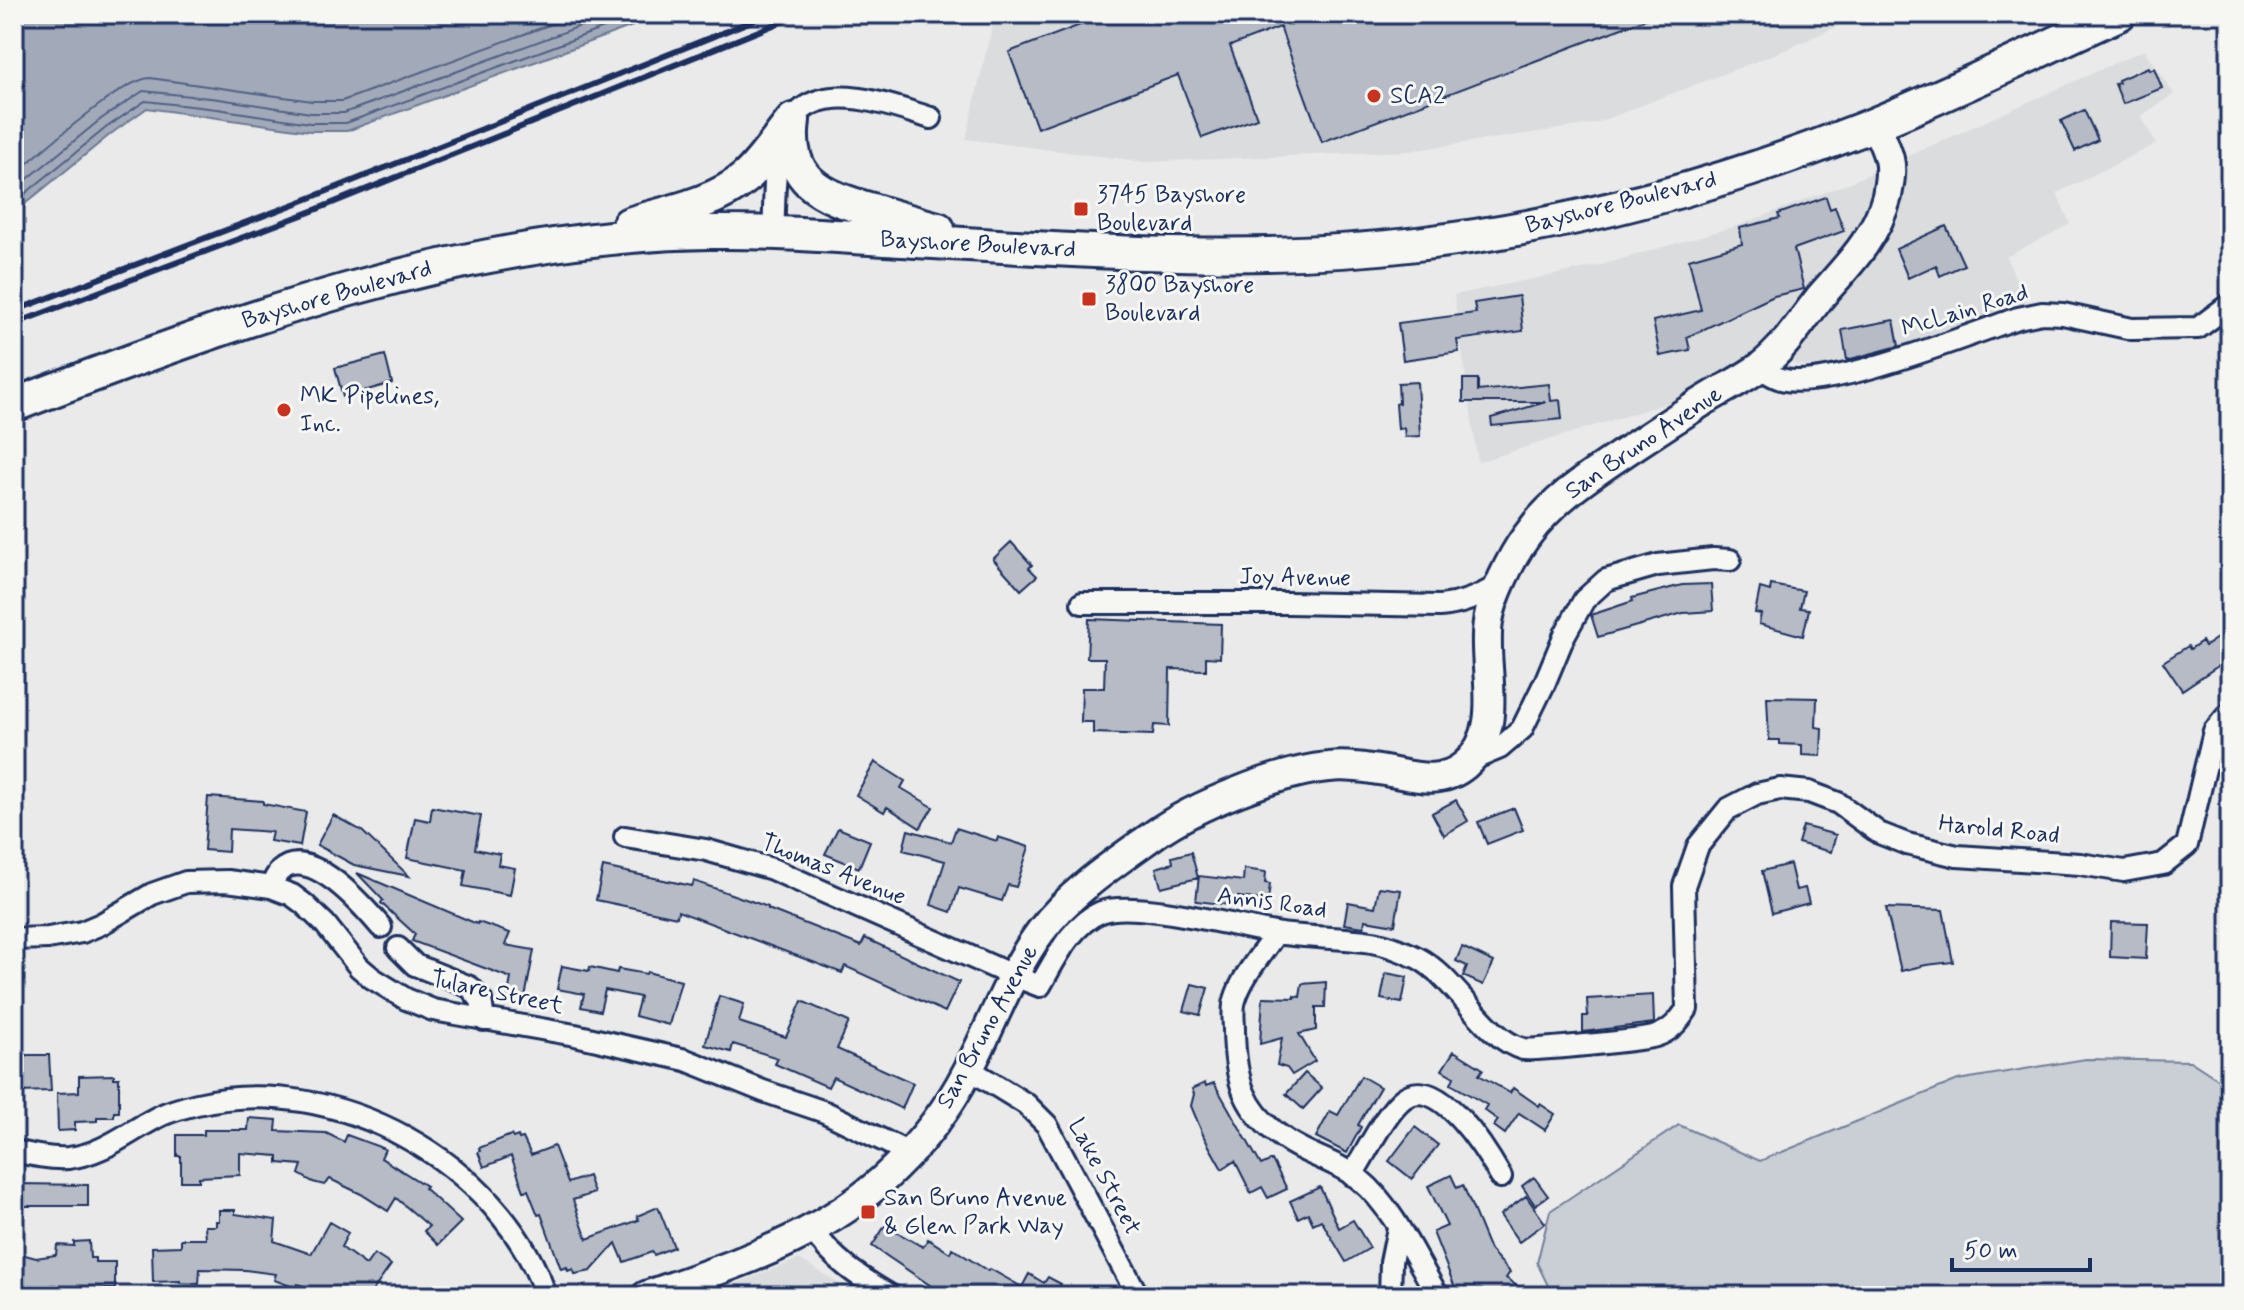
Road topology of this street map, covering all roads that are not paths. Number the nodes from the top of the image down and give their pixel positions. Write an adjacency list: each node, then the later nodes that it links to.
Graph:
1 (2119, 14): 4 (main road, Bayshore Boulevard)
2 (931, 118): 3 (street)
3 (793, 120): 5 (street); 6 (main road); 7 (main road)
4 (1875, 124): 7 (main road, Bayshore Boulevard); 9 (street, San Bruno Avenue)
5 (773, 233): 6 (main road, Bayshore Boulevard); 7 (main road, Bayshore Boulevard)
6 (575, 241): 10 (main road, Bayshore Boulevard)
7 (998, 246)
8 (2230, 304): 9 (street, McLain Road)
9 (1759, 368): 12 (street, San Bruno Avenue)
10 (14, 405)
11 (1730, 560): 15 (street)
12 (1502, 583): 13 (street, Joy Avenue); 15 (street, San Bruno Avenue)
13 (1082, 603)
14 (2230, 712): 24 (street, Harold Road)
15 (1469, 761): 22 (street, San Bruno Avenue)
16 (625, 837): 22 (street, Thomas Avenue)
17 (271, 887): 18 (street); 20 (street, Tulare Street); 23 (street, Tulare Street)
18 (381, 927)
19 (1276, 933): 22 (street, Annis Road); 24 (street, Annis Road); 28 (street)
20 (14, 939)
21 (398, 948): 23 (street)
22 (1014, 976): 25 (street, San Bruno Avenue)
23 (484, 1020): 27 (street, Tulare Street)
24 (1524, 1050)
25 (969, 1069): 27 (street, San Bruno Avenue); 35 (street, Lake Street)
26 (14, 1151): 32 (street)
27 (909, 1153): 31 (street, San Bruno Avenue)
28 (1352, 1175): 29 (street); 30 (street)
29 (1501, 1177)
30 (1398, 1228): 36 (street); 37 (street)
31 (813, 1230): 33 (street, San Bruno Avenue); 34 (street)
32 (546, 1296)
33 (646, 1296)
34 (891, 1296)
35 (1138, 1296)
36 (1390, 1296)
37 (1438, 1296)

